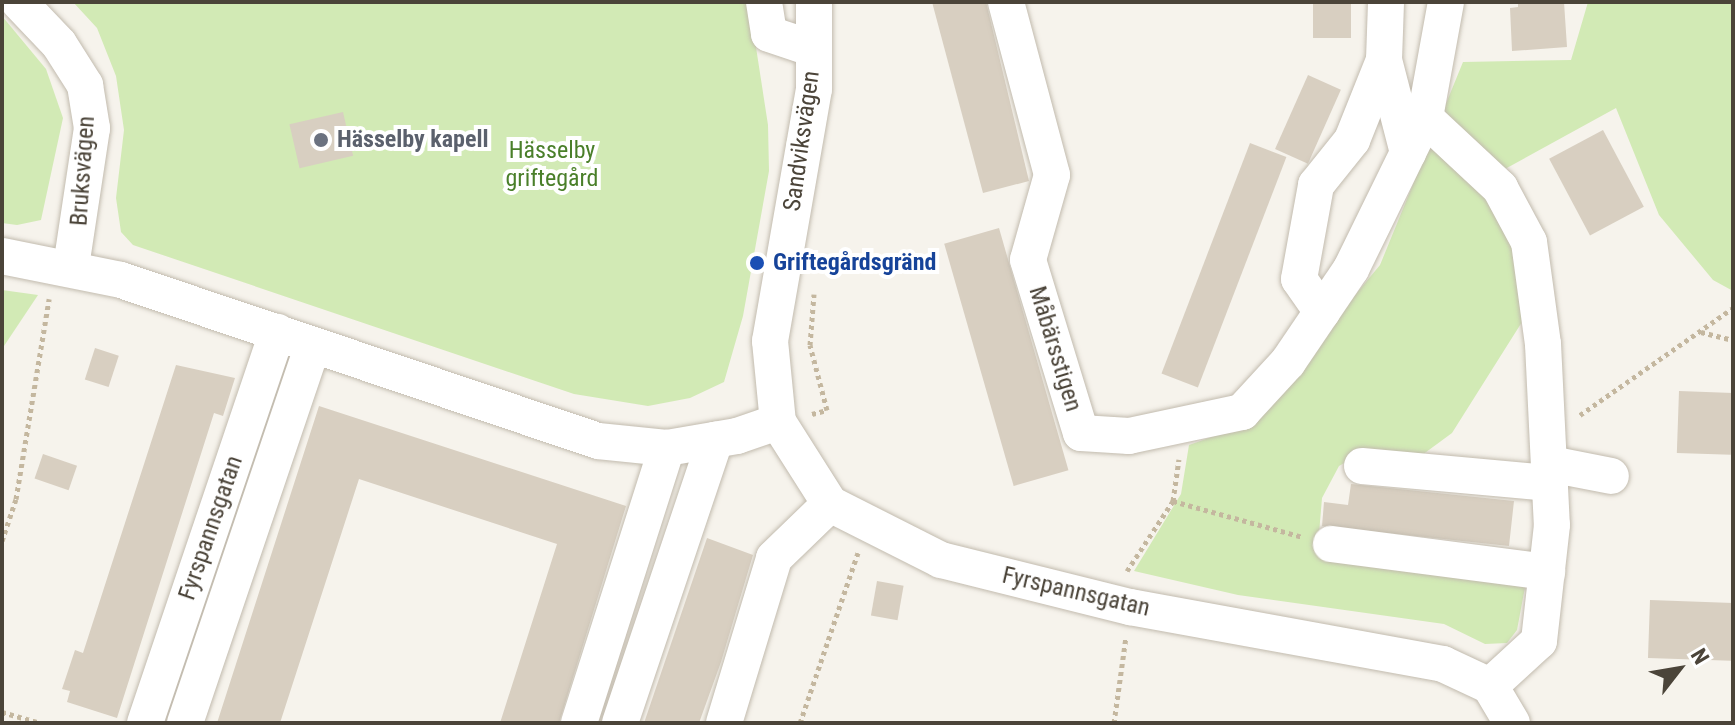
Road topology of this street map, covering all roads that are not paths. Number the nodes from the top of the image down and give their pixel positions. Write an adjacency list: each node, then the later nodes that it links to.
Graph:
1 (19, 2): 12 (street, Bruksvägen)
2 (764, 2): 7 (street)
3 (814, 2): 7 (street, Sandviksvägen)
4 (1006, 2): 13 (street, Måbärsstigen)
5 (1386, 2): 8 (street)
6 (1446, 2): 9 (street, Måbärsstigen)
7 (814, 49): 16 (street, Sandviksvägen)
8 (1384, 60): 10 (street); 13 (street)
9 (1425, 118): 10 (street, Måbärsstigen); 19 (street)
10 (1408, 153): 13 (street, Måbärsstigen)
11 (2, 256): 12 (street)
12 (71, 267): 14 (street)
13 (1322, 312)
14 (277, 332): 15 (street); 26 (street, Fyrspannsgatan)
15 (313, 345): 18 (street); 27 (street, Fyrspannsgatan)
16 (778, 422): 17 (street); 22 (street, Fyrspannsgatan)
17 (715, 440): 18 (street); 29 (street)
18 (667, 448): 28 (street)
19 (1550, 461): 20 (street); 21 (street); 24 (street)
20 (1362, 466)
21 (1611, 476)
22 (830, 504): 25 (street, Fyrspannsgatan); 30 (street)
23 (1331, 544): 24 (street)
24 (1547, 572): 25 (street)
25 (1490, 686): 31 (street)
26 (145, 723)
27 (185, 723)
28 (579, 723)
29 (620, 723)
30 (724, 723)
31 (1512, 723)

